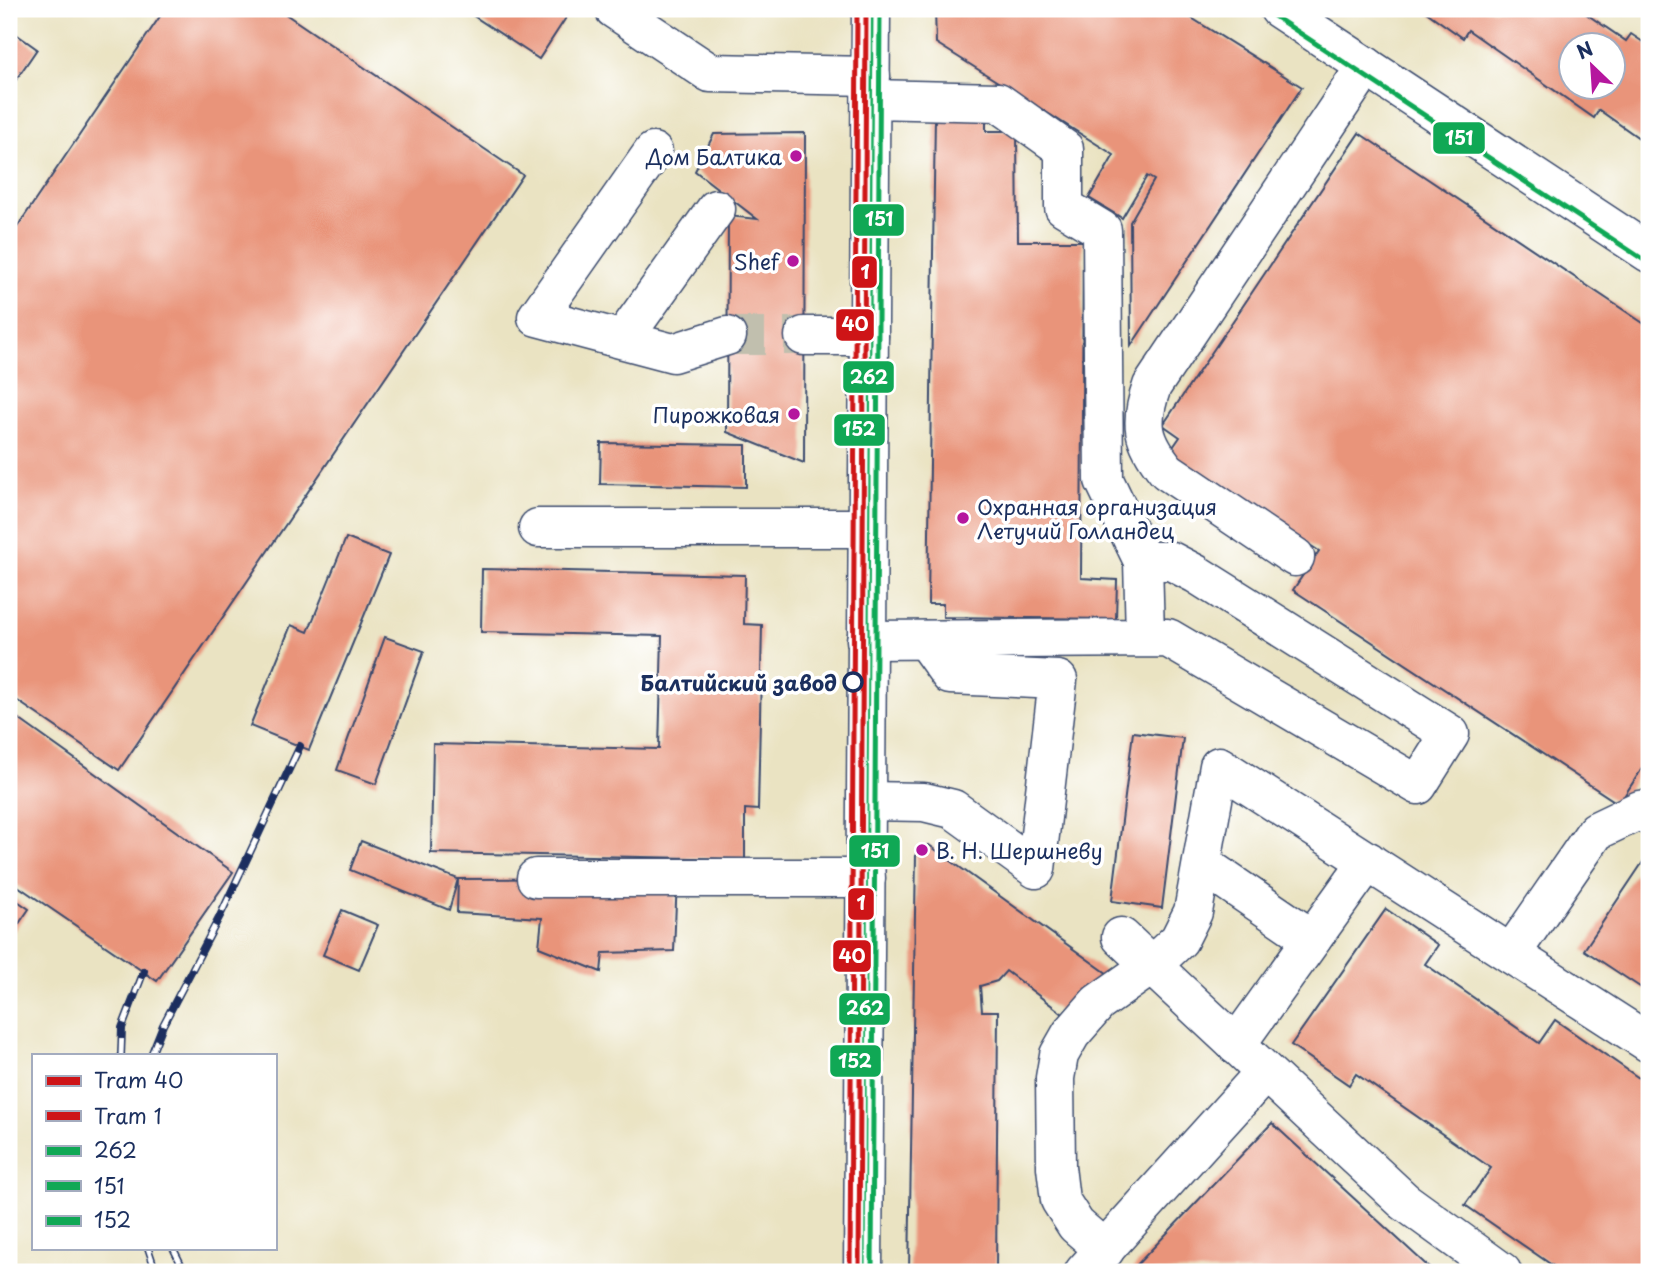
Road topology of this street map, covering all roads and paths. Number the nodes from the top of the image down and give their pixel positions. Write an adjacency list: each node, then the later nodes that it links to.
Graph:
1 (614, 9): 5 (street)
2 (871, 9): 5 (street)
3 (1279, 9): 4 (street)
4 (1366, 66): 8 (street); 15 (street)
5 (871, 87): 11 (street); 16 (street)
6 (653, 152): 12 (street)
7 (716, 209): 12 (street)
8 (1649, 253)
9 (727, 336): 12 (street)
10 (804, 336): 11 (street)
11 (869, 336): 14 (street)
12 (623, 339)
13 (538, 528): 14 (street)
14 (867, 528): 18 (street)
15 (1295, 557)
16 (1143, 561): 17 (street); 17 (street)
17 (1145, 636): 19 (street)
18 (866, 640): 19 (street); 20 (street)
19 (925, 640): 20 (street)
20 (866, 801): 25 (street)
21 (1649, 816): 28 (street)
22 (1367, 861): 23 (street); 27 (street); 28 (street)
23 (1202, 864): 27 (street); 29 (street)
24 (536, 878): 25 (street)
25 (866, 878): 34 (street)
26 (1121, 937): 29 (street)
27 (1312, 939): 31 (street)
28 (1511, 954): 30 (street)
29 (1152, 964): 31 (street); 33 (street)
30 (1649, 1043)
31 (1236, 1045): 32 (street)
32 (1265, 1072): 33 (street); 35 (street)
33 (1094, 1261)
34 (863, 1272)
35 (1502, 1272)

